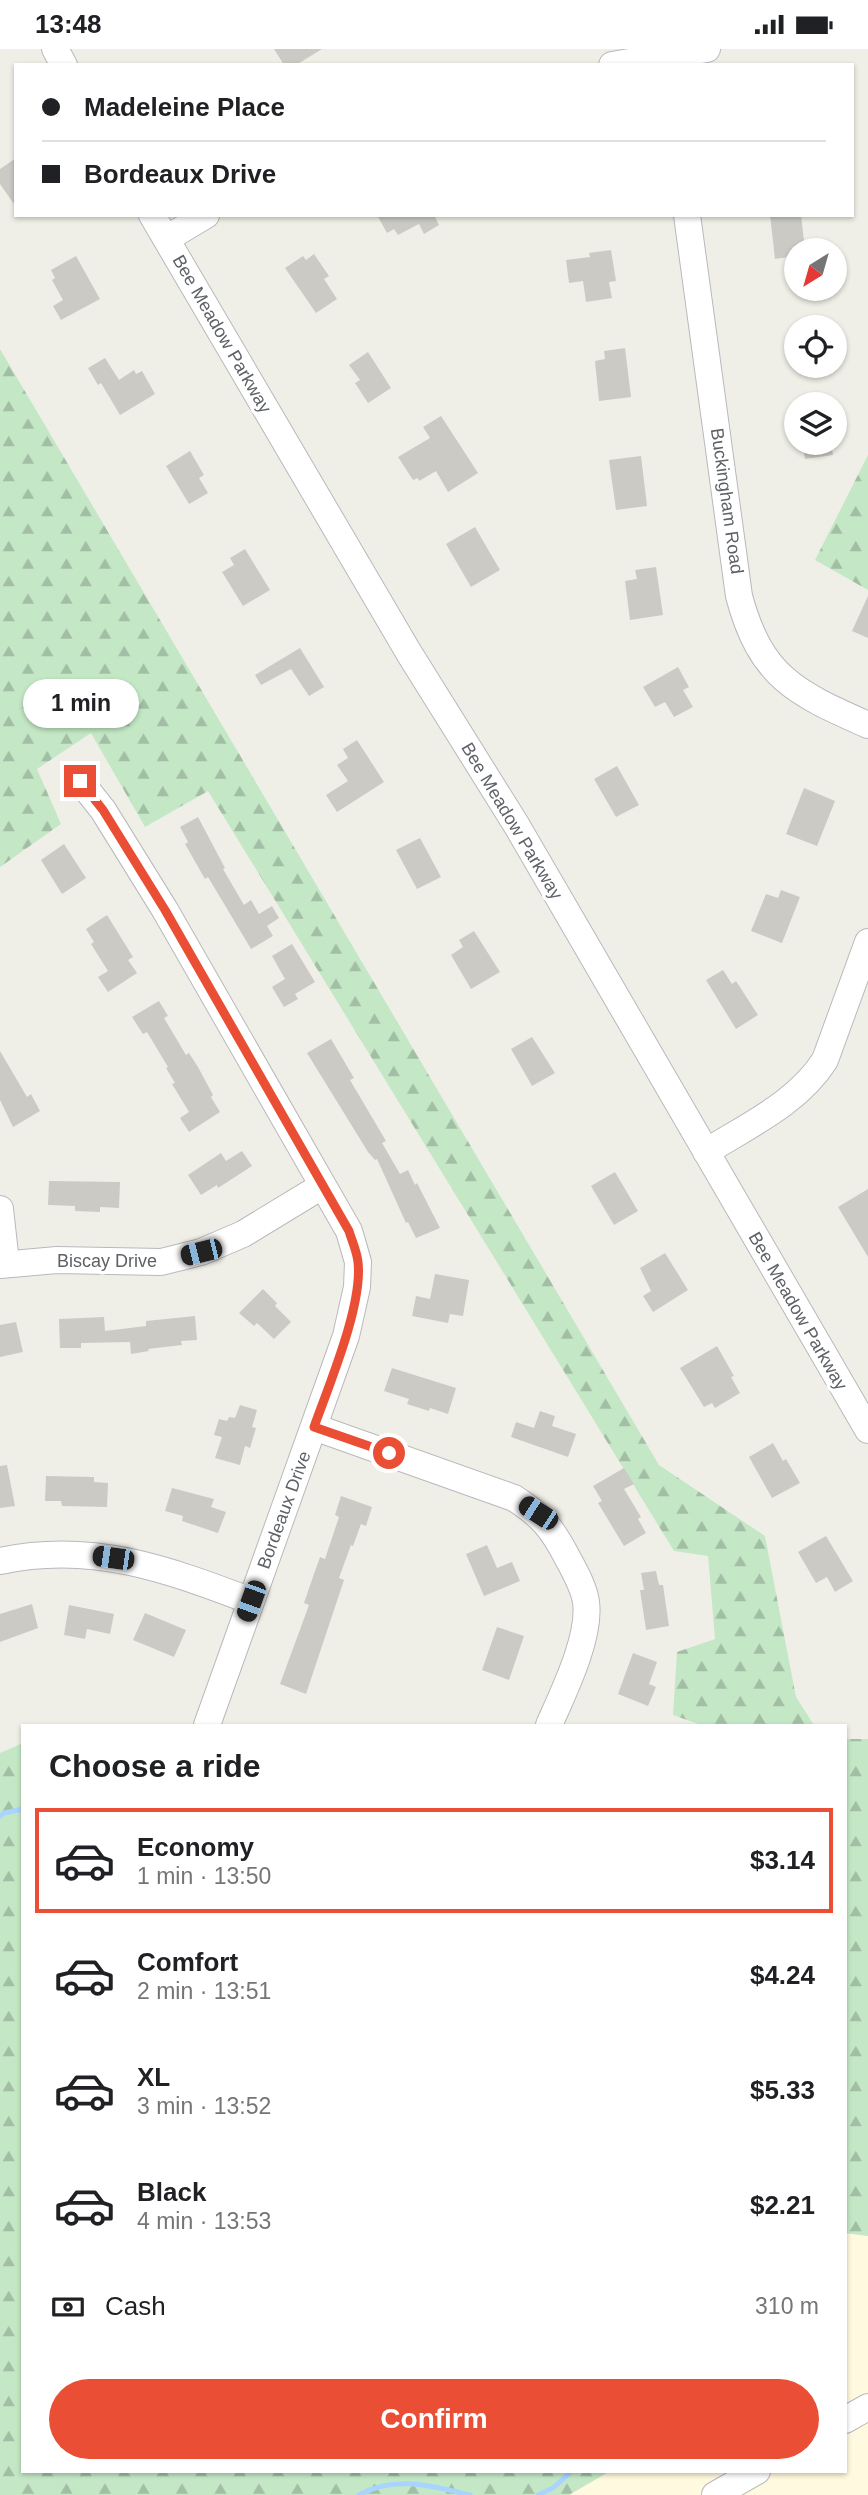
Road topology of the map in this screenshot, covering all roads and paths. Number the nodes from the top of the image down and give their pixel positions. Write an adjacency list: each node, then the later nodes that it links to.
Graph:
1 (707, 49): 2 (street)
2 (666, 60): 3 (street)
3 (634, 63)
4 (153, 217): 7 (street, Bee Meadow Parkway)
5 (203, 217): 7 (street)
6 (687, 217): 8 (street, Buckingham Road)
7 (166, 239): 11 (street, Bee Meadow Parkway)
8 (868, 725)
9 (80, 781): 12 (street, Bordeaux Drive)
10 (868, 942): 11 (street)
11 (706, 1152): 16 (street, Bee Meadow Parkway)
12 (322, 1187): 14 (street, Biscay Drive); 15 (street, Bordeaux Drive)
13 (0, 1209): 14 (street)
14 (3, 1264)
15 (314, 1427): 18 (street, Bordeaux Drive); 20 (street)
16 (868, 1430)
17 (0, 1561): 18 (street)
18 (251, 1601): 19 (street, Bordeaux Drive)
19 (206, 1724)
20 (549, 1724)
21 (868, 2407): 22 (street)
22 (847, 2419)
23 (754, 2473): 24 (street)
24 (715, 2495)

